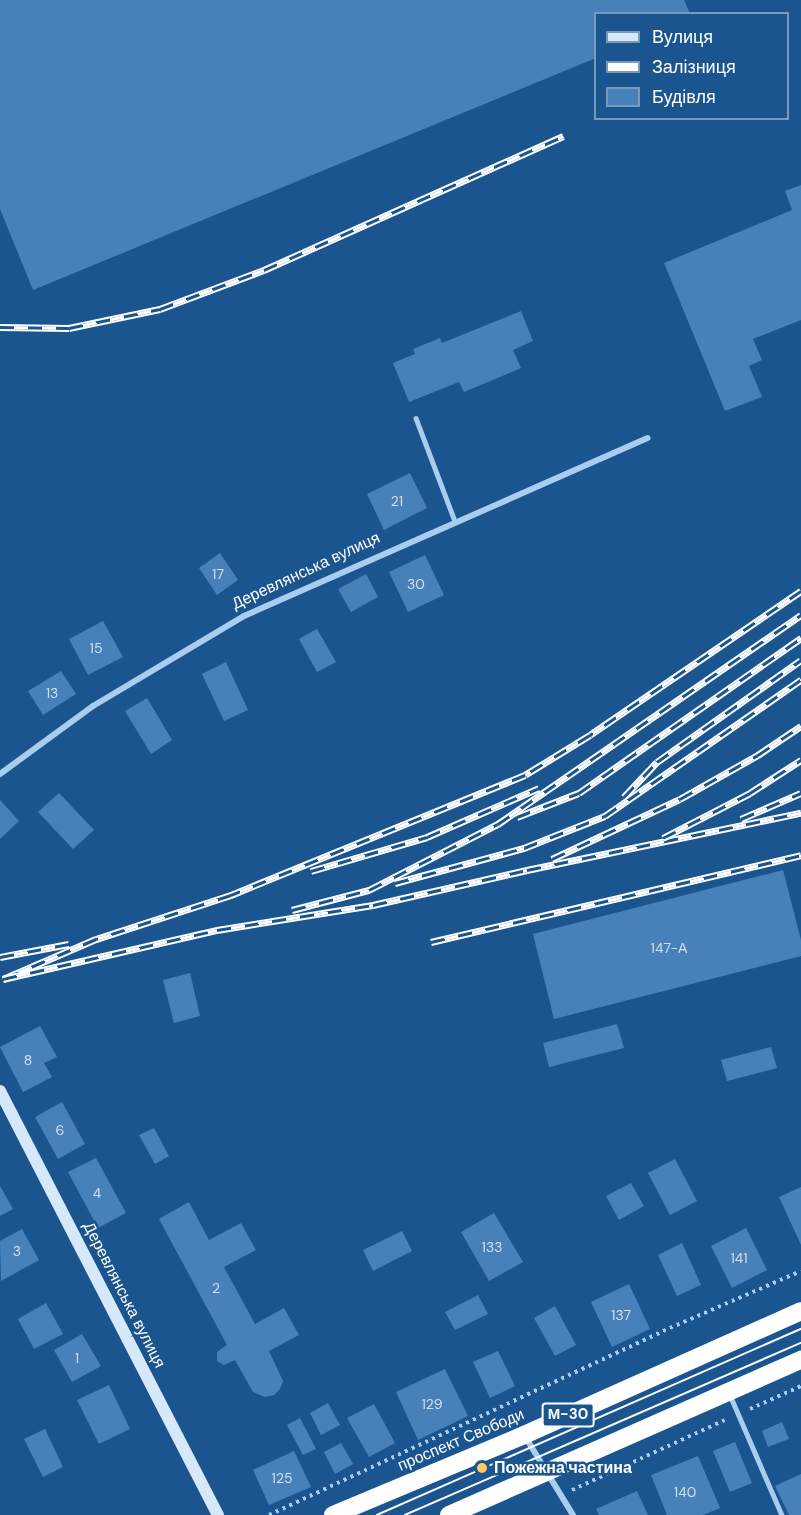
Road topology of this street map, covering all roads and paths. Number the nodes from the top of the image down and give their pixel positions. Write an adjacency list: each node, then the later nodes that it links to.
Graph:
1 (416, 418): 3 (lane)
2 (647, 438): 3 (street, Деревлянська вулиця)
3 (455, 521): 4 (street, Деревлянська вулиця)
4 (0, 774)
5 (0, 1091): 15 (street, Деревлянська вулиця)
6 (801, 1271): 16 (path)
7 (801, 1311): 12 (highway, проспект Свободи / М-30)
8 (801, 1360): 10 (highway, М-30)
9 (801, 1386): 11 (path)
10 (729, 1392): 11 (lane); 13 (highway, М-30)
11 (739, 1414): 14 (path); 20 (lane)
12 (524, 1435): 13 (street); 17 (highway, проспект Свободи / М-30)
13 (546, 1473): 14 (street); 18 (highway, М-30)
14 (561, 1495): 19 (street)
15 (218, 1515)
16 (269, 1515)
17 (333, 1515)
18 (449, 1515)
19 (573, 1515)
20 (782, 1515)

